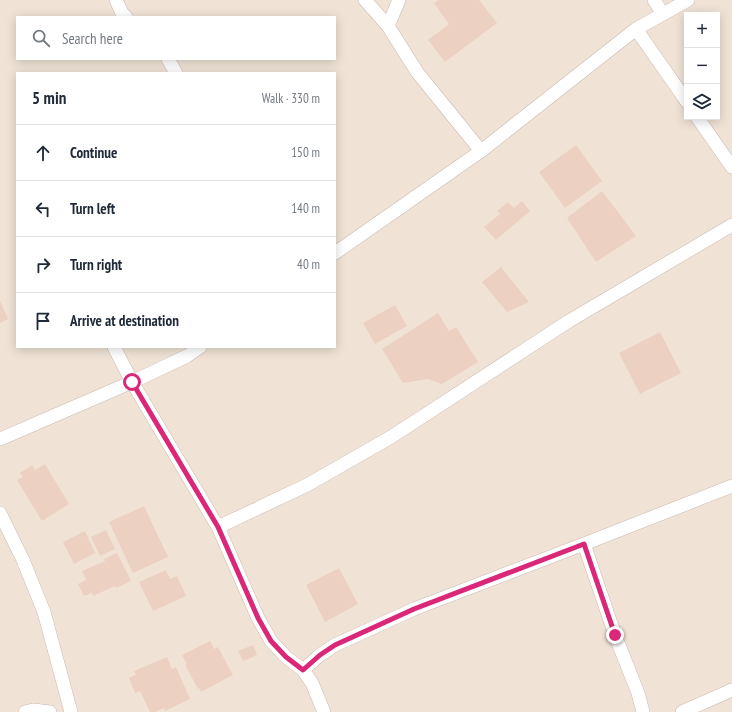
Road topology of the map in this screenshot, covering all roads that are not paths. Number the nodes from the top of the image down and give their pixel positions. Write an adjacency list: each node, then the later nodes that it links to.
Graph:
1 (116, 0): 7 (street)
2 (364, 0): 8 (street)
3 (399, 0): 8 (street)
4 (654, 0): 6 (street)
5 (688, 0): 6 (street)
6 (663, 14): 9 (street)
7 (125, 16)
8 (388, 26): 14 (street)
9 (636, 29): 12 (street); 14 (street)
10 (169, 60): 11 (street)
11 (175, 72)
12 (684, 98)
13 (699, 120): 15 (street)
14 (481, 151): 17 (street)
15 (732, 167)
16 (732, 225): 24 (street)
17 (336, 252)
18 (115, 348): 20 (street)
19 (199, 348): 20 (street)
20 (132, 382): 21 (street); 24 (street)
21 (0, 439)
22 (732, 486): 25 (street)
23 (0, 514): 30 (street)
24 (218, 527): 26 (street)
25 (584, 544): 26 (street); 32 (street)
26 (303, 670): 31 (street)
27 (732, 690): 33 (street)
28 (25, 712): 29 (street)
29 (50, 712)
30 (71, 712)
31 (324, 712)
32 (643, 712)
33 (682, 712)

